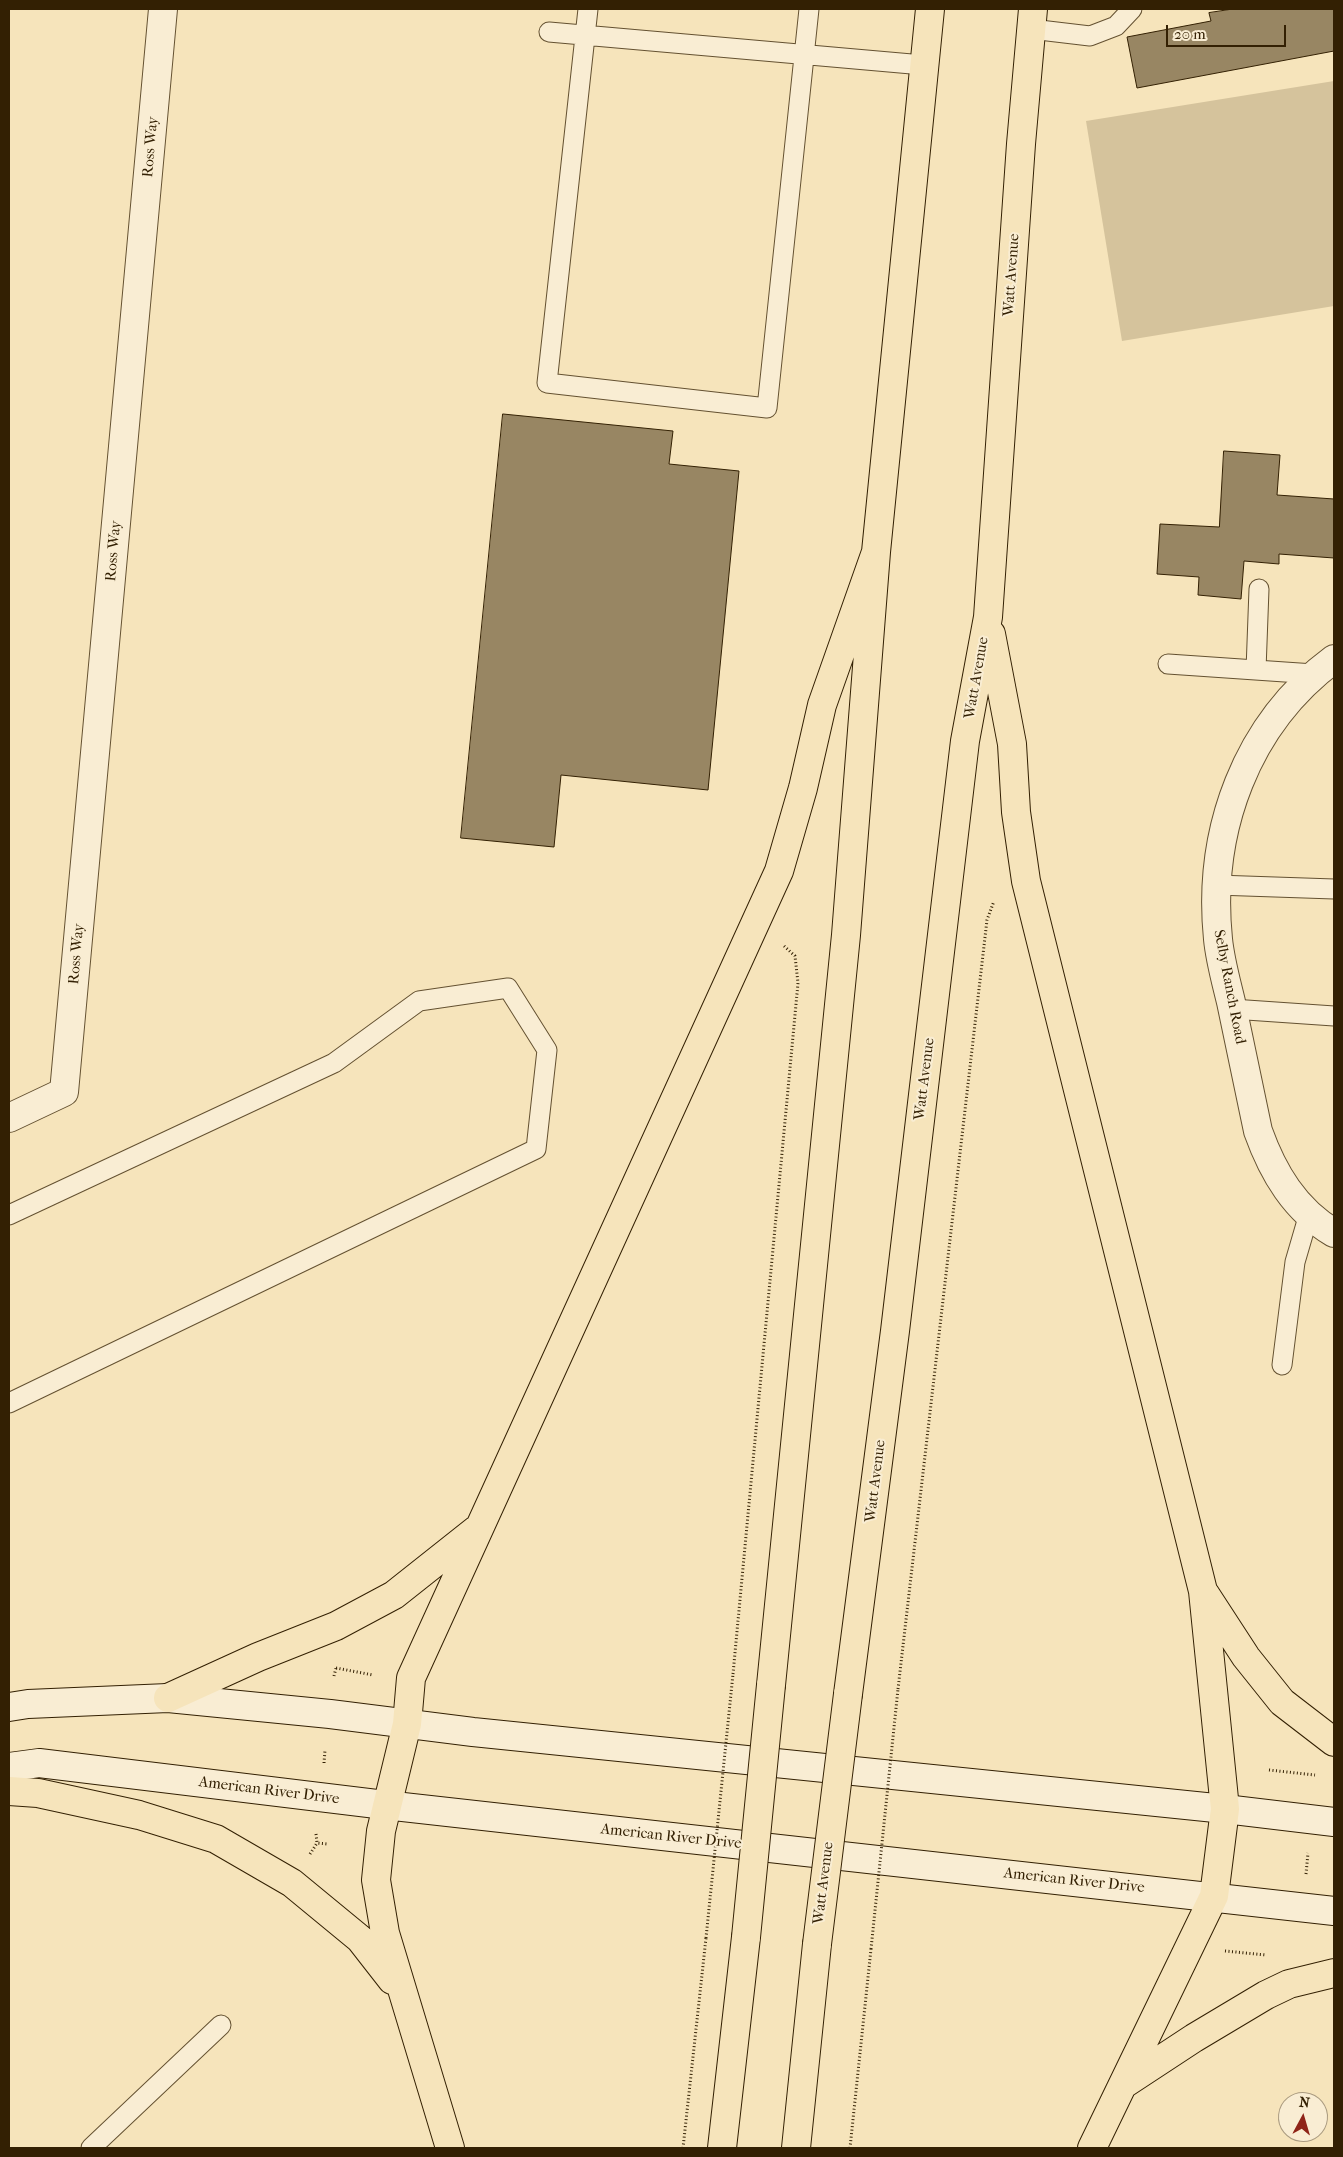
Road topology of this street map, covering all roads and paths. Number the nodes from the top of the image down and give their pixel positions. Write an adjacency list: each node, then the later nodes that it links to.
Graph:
1 (163, 9): 23 (street, Ross Way)
2 (588, 9): 8 (lane)
3 (809, 9): 9 (lane)
4 (930, 9): 10 (main road)
5 (1132, 9): 6 (lane)
6 (1032, 19): 13 (main road, Watt Avenue)
7 (549, 32): 8 (lane)
8 (585, 36): 9 (lane); 9 (lane)
9 (805, 55): 10 (lane)
10 (924, 65): 11 (main road)
11 (876, 552): 29 (main road); 63 (main road, bridge)
12 (1259, 589): 16 (lane)
13 (988, 617): 30 (main road); 64 (main road, Watt Avenue, bridge)
14 (1168, 664): 16 (lane)
15 (1324, 667): 16 (lane); 17 (street, Selby Ranch Road)
16 (1256, 670)
17 (1216, 885): 18 (lane); 21 (street, Selby Ranch Road)
18 (1334, 889)
19 (1000, 895): 65 (path, bridge)
20 (776, 939): 62 (path, bridge)
21 (1232, 1009): 22 (lane); 24 (street, Selby Ranch Road)
22 (1334, 1016)
23 (9, 1118)
24 (1309, 1214): 26 (street, Selby Ranch Road); 27 (lane)
25 (9, 1215): 28 (lane)
26 (1334, 1233)
27 (1282, 1365)
28 (9, 1403)
29 (481, 1526): 33 (main road); 35 (main road)
30 (1203, 1591): 37 (main road); 46 (main road)
31 (336, 1668): 32 (path)
32 (373, 1676)
33 (168, 1698): 34 (street); 35 (street)
34 (9, 1707)
35 (406, 1724): 45 (main road); 46 (street)
36 (326, 1742): 38 (path)
37 (1334, 1742)
38 (323, 1766)
39 (9, 1767): 45 (street, American River Drive)
40 (1317, 1768): 42 (path)
41 (1269, 1770): 42 (path)
42 (1315, 1774): 43 (path)
43 (1314, 1782)
44 (9, 1790): 57 (main road)
45 (385, 1805): 52 (street, American River Drive); 57 (main road)
46 (1225, 1809): 47 (street); 52 (main road)
47 (1334, 1822)
48 (316, 1834): 49 (path)
49 (327, 1844)
50 (1308, 1853): 51 (path)
51 (1305, 1877)
52 (1214, 1896): 53 (street, American River Drive); 59 (main road)
53 (1334, 1911)
54 (1222, 1951): 55 (path)
55 (1268, 1955)
56 (1334, 1973): 59 (main road)
57 (401, 1991): 61 (main road)
58 (221, 2025): 60 (lane)
59 (1123, 2084): 66 (main road)
60 (91, 2148)
61 (450, 2148)
62 (684, 2148)
63 (722, 2148)
64 (796, 2148)
65 (850, 2148)
66 (1092, 2148)

